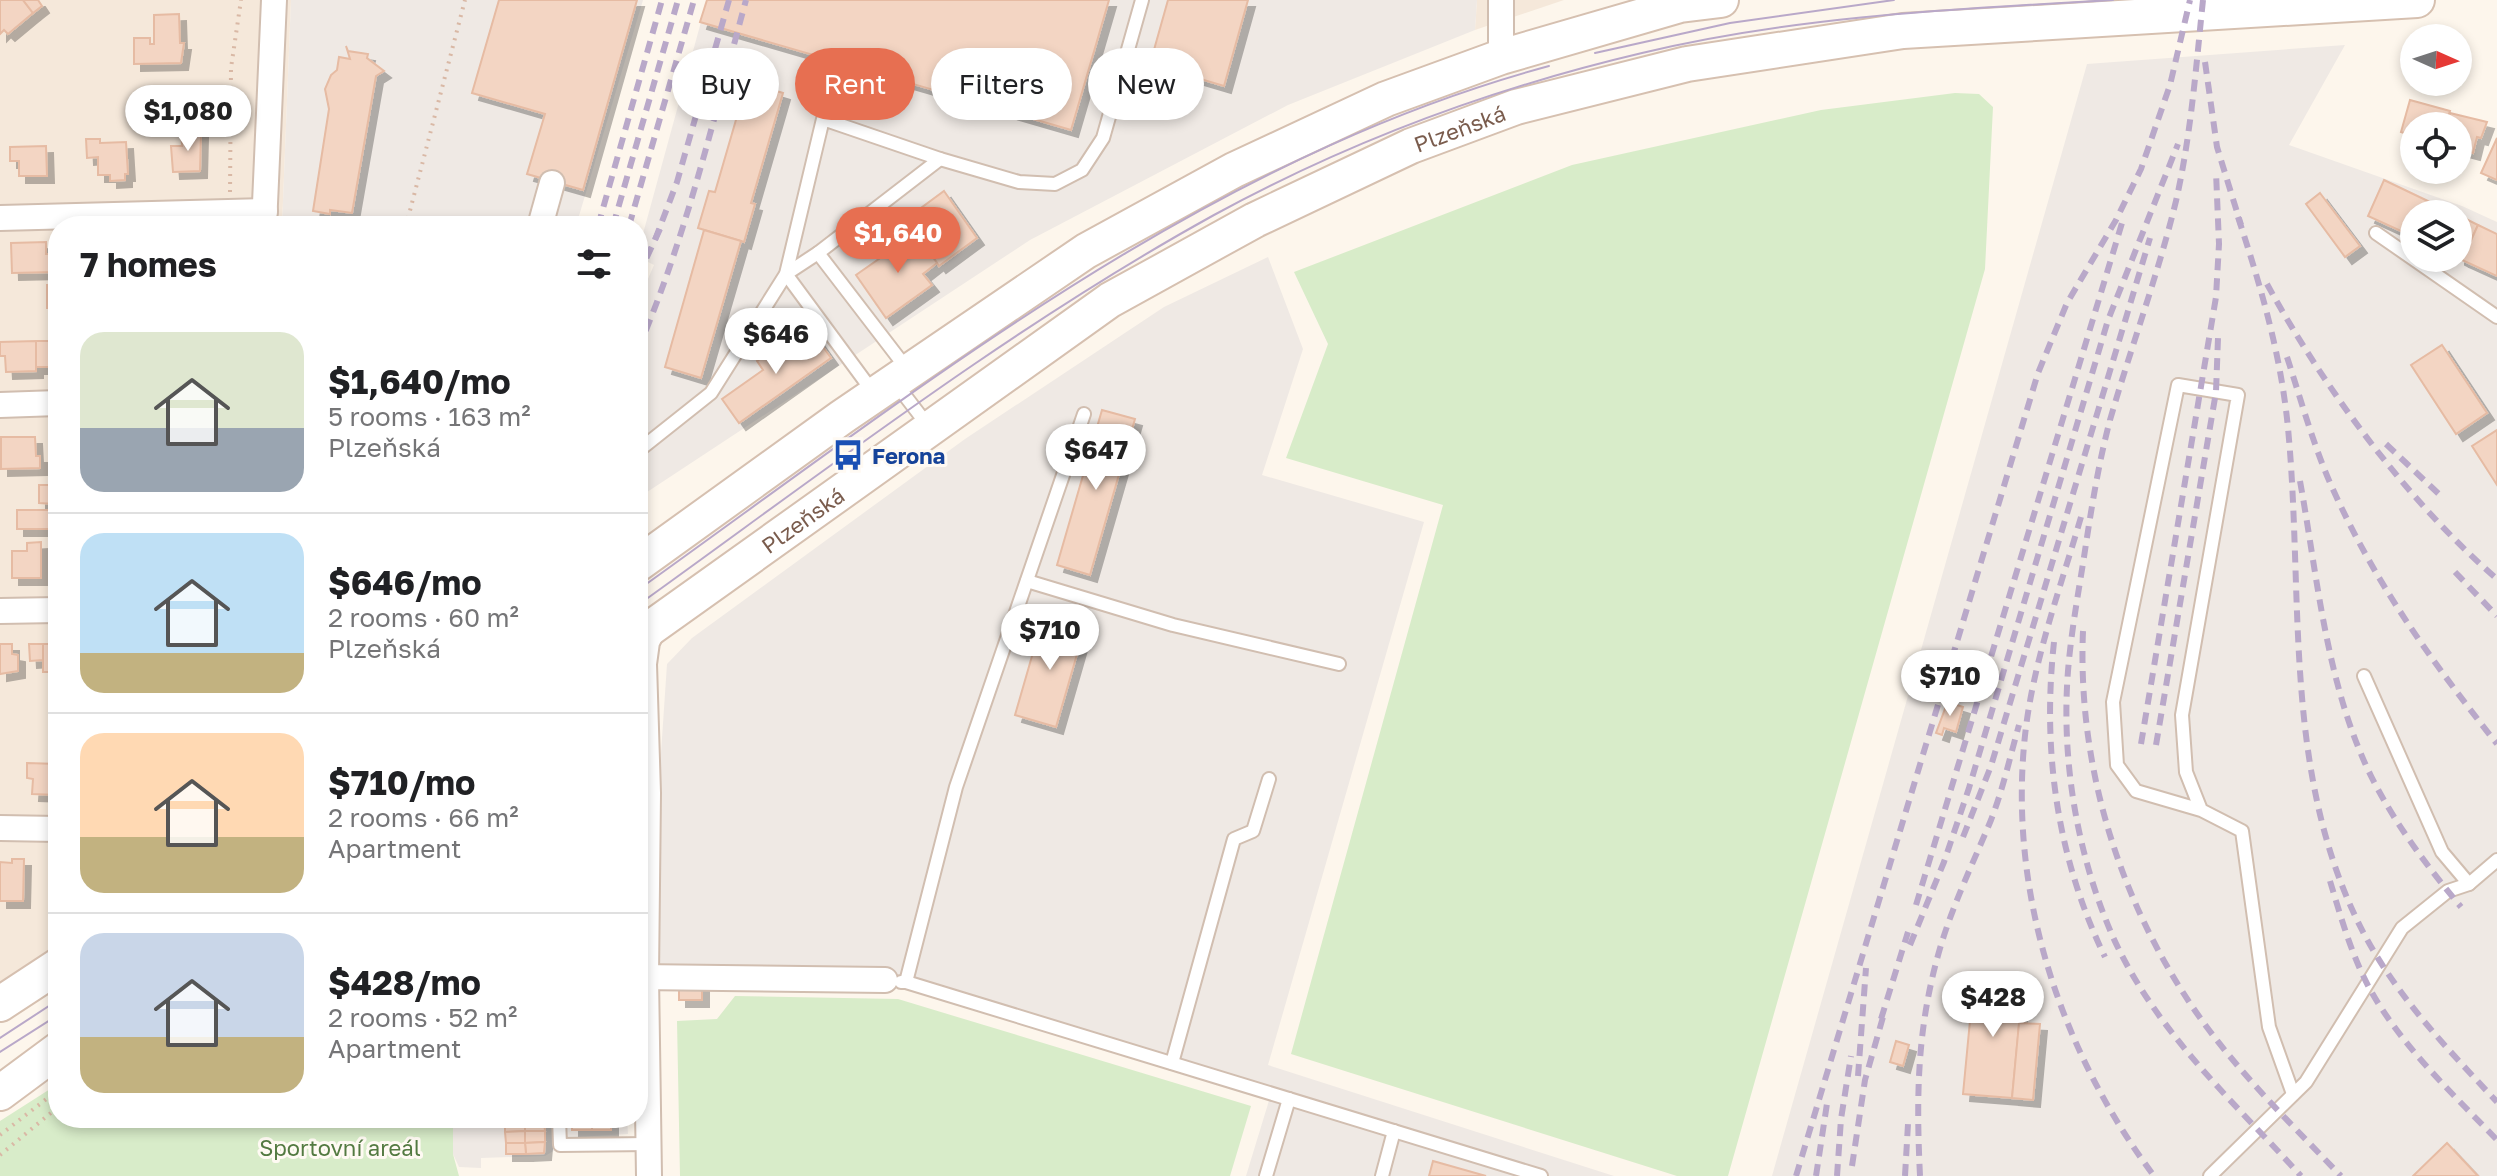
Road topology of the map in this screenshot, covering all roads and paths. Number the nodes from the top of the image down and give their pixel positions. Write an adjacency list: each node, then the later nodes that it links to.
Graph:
1 (241, 0): 11 (path)
2 (274, 0): 14 (street)
3 (465, 0): 15 (path)
4 (1142, 0): 9 (lane)
5 (1501, 0): 8 (street)
6 (1721, 0): 8 (main road)
7 (2417, 0): 27 (main road, Plzeňská)
8 (1501, 57): 23 (main road)
9 (940, 159): 20 (lane); 21 (lane)
10 (552, 183): 16 (street)
11 (230, 211): 12 (street); 13 (street)
12 (66, 216)
13 (254, 216)
14 (264, 216)
15 (409, 216)
16 (543, 216)
17 (48, 217): 18 (street)
18 (0, 218)
19 (2376, 233): 22 (lane)
20 (818, 253): 21 (lane); 23 (lane)
21 (786, 274): 23 (lane); 28 (lane)
22 (2497, 317)
23 (893, 383): 27 (lane); 29 (main road)
24 (48, 403): 25 (street)
25 (0, 405)
26 (1084, 414): 30 (lane)
27 (929, 427): 33 (main road, Plzeňská)
28 (648, 443)
29 (648, 557)
30 (1027, 581): 34 (lane); 44 (lane)
31 (48, 610): 32 (street)
32 (0, 611)
33 (648, 629)
34 (1339, 664)
35 (2364, 676): 41 (lane)
36 (1269, 779): 47 (lane)
37 (2201, 810): 37 (lane); 49 (lane)
38 (0, 828): 39 (street)
39 (48, 829)
40 (2497, 860): 41 (lane)
41 (2469, 884): 49 (lane)
42 (48, 973): 45 (main road)
43 (648, 977): 44 (street)
44 (895, 981): 47 (lane)
45 (0, 1004)
46 (48, 1057): 48 (main road)
47 (1172, 1063): 51 (lane)
48 (0, 1093)
49 (2293, 1094): 63 (lane)
50 (48, 1098): 56 (path)
51 (1289, 1099): 55 (lane); 60 (lane)
52 (648, 1102): 57 (street)
53 (48, 1115): 58 (path)
54 (559, 1128): 57 (lane)
55 (1394, 1131): 61 (lane); 62 (lane)
56 (0, 1135)
57 (650, 1144): 59 (street)
58 (0, 1155)
59 (649, 1176)
60 (1266, 1176)
61 (1382, 1176)
62 (1541, 1176)
63 (2210, 1176)

